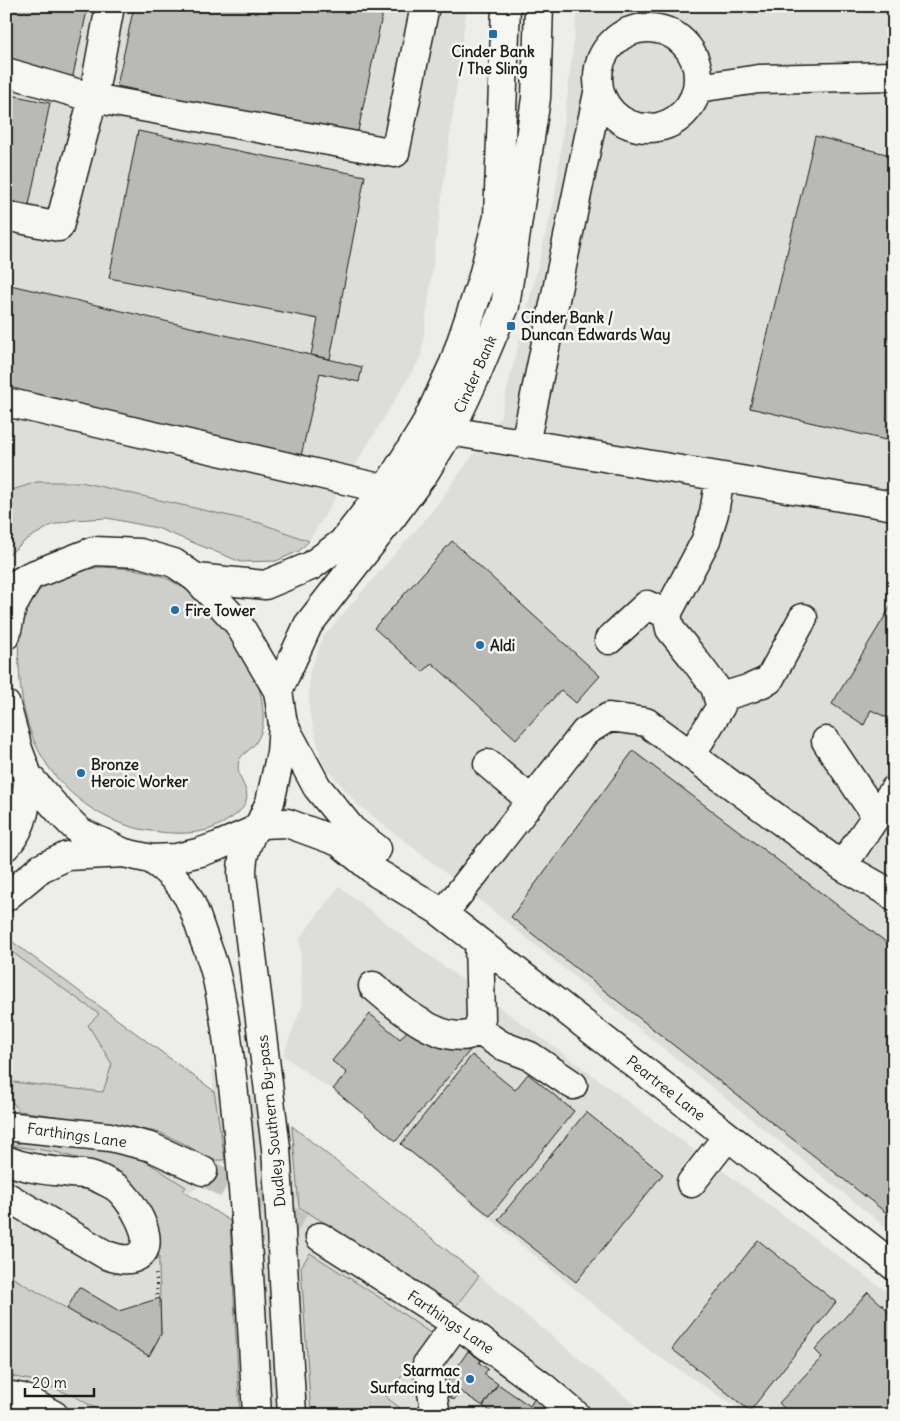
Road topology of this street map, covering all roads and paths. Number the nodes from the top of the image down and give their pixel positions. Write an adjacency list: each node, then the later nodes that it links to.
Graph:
1 (110, 6): 9 (main road)
2 (425, 6): 9 (main road)
3 (506, 6): 15 (main road, Cinder Bank)
4 (539, 6): 12 (main road, Cinder Bank)
5 (6, 72): 9 (main road)
6 (894, 76): 8 (main road)
7 (599, 88): 8 (main road); 8 (main road); 13 (main road)
8 (698, 88)
9 (93, 98): 10 (main road)
10 (6, 216)
11 (6, 402): 15 (main road)
12 (450, 431): 13 (main road); 24 (main road, Cinder Bank)
13 (525, 444): 14 (main road)
14 (720, 477): 16 (main road); 20 (main road)
15 (384, 489): 18 (main road, Cinder Bank)
16 (894, 506)
17 (30, 576): 18 (main road); 19 (main road); 22 (main road)
18 (196, 578): 24 (main road)
19 (6, 590)
20 (667, 614): 23 (main road); 25 (main road)
21 (803, 618): 25 (main road)
22 (6, 635)
23 (609, 640)
24 (278, 691): 27 (main road)
25 (718, 698): 30 (main road)
26 (6, 705): 29 (main road)
27 (284, 724): 36 (main road, Dudley Southern By-pass); 43 (main road, Peartree Lane)
28 (826, 741): 35 (main road)
29 (12, 742): 32 (main road)
30 (691, 755): 34 (main road); 40 (main road)
31 (488, 764): 34 (main road)
32 (28, 776): 37 (main road); 38 (main road)
33 (894, 790): 35 (main road)
34 (532, 801): 43 (main road)
35 (876, 816): 40 (main road)
36 (256, 827): 39 (main road, Peartree Lane); 43 (main road, Peartree Lane); 61 (main road, Dudley Southern By-pass)
37 (7, 845)
38 (124, 853): 39 (main road); 41 (main road)
39 (151, 859): 60 (main road)
40 (842, 866): 42 (main road)
41 (6, 897)
42 (894, 897)
43 (440, 912): 44 (main road, Peartree Lane)
44 (478, 942): 46 (main road); 49 (main road, Peartree Lane)
45 (373, 986): 46 (main road)
46 (478, 1030): 47 (main road)
47 (573, 1085)
48 (6, 1126): 51 (main road, Farthings Lane)
49 (728, 1137): 52 (main road); 55 (main road, Peartree Lane)
50 (6, 1160): 53 (main road)
51 (203, 1171)
52 (691, 1183)
53 (6, 1196)
54 (320, 1237): 56 (main road, Farthings Lane)
55 (894, 1266)
56 (456, 1324): 58 (main road, Farthings Lane); 62 (main road)
57 (6, 1395): 59 (main road)
58 (565, 1411)
59 (54, 1415)
60 (257, 1415)
61 (292, 1415)
62 (436, 1415)

